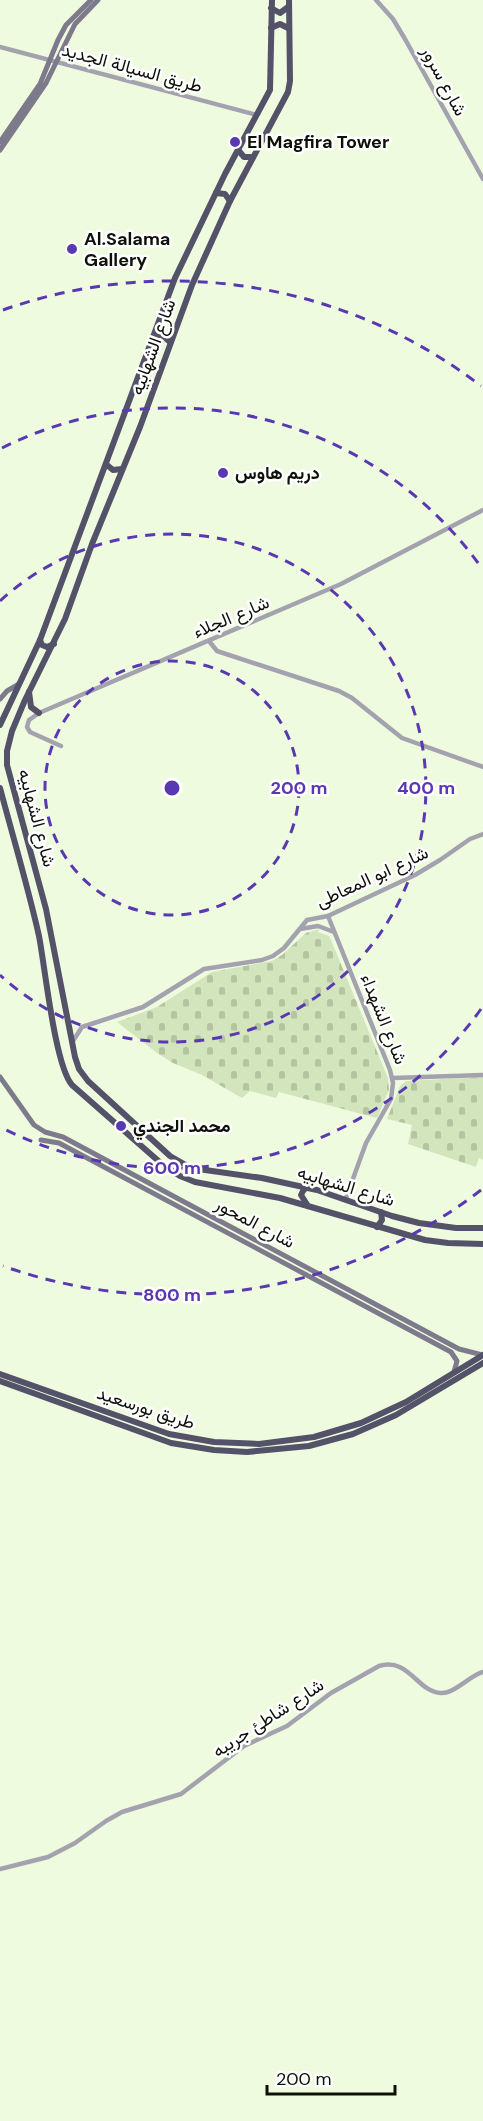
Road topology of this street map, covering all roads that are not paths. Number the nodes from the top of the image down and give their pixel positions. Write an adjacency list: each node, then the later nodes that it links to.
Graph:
1 (91, 0): 9 (main road)
2 (98, 0): 10 (main road)
3 (272, 0): 6 (highway, شارع الشهابيه)
4 (376, 0): 19 (street, شارع سرور)
5 (289, 4): 6 (highway); 8 (highway, شارع الشهابيه)
6 (271, 8): 7 (highway, شارع الشهابيه)
7 (271, 28): 8 (highway); 14 (highway, شارع الشهابيه)
8 (288, 28): 18 (highway, شارع الشهابيه)
9 (61, 33): 10 (main road); 12 (main road)
10 (68, 36): 13 (main road)
11 (0, 47): 12 (street, طريق السيالة الجديد)
12 (49, 60): 13 (street, طريق السيالة الجديد); 15 (main road)
13 (56, 62): 14 (street, طريق السيالة الجديد); 16 (main road)
14 (257, 115): 17 (highway, شارع الشهابيه)
15 (0, 142)
16 (0, 150)
17 (239, 151): 18 (highway); 20 (highway, شارع الشهابيه)
18 (253, 157): 21 (highway, شارع الشهابيه)
19 (482, 176)
20 (216, 193): 21 (highway); 22 (highway, شارع الشهابيه)
21 (230, 201): 23 (highway, شارع الشهابيه)
22 (155, 335): 23 (highway); 24 (highway, شارع الشهابيه)
23 (170, 342): 25 (highway, شارع الشهابيه)
24 (107, 465): 25 (highway); 27 (highway, شارع الشهابيه)
25 (122, 469): 29 (highway, شارع الشهابيه)
26 (483, 510): 28 (street, شارع الجلاء)
27 (40, 640): 29 (highway); 30 (highway, شارع الشهابيه)
28 (209, 641): 35 (street, شارع الجلاء); 38 (street)
29 (54, 644): 31 (highway, شارع الشهابيه)
30 (33, 655): 31 (highway); 32 (highway, شارع الشهابيه)
31 (46, 660): 33 (highway, شارع الشهابيه)
32 (19, 684): 34 (main road); 36 (highway, شارع الشهابيه)
33 (29, 692): 35 (highway); 39 (highway, شارع الشهابيه)
34 (0, 699)
35 (39, 713): 37 (street)
36 (0, 725)
37 (61, 746)
38 (483, 767)
39 (10, 776): 40 (highway); 42 (highway, شارع الشهابيه)
40 (0, 786): 43 (highway, شارع الشهابيه)
41 (483, 834): 44 (street, شارع ابو المعاطى)
42 (46, 909): 43 (highway); 45 (highway, شارع الشهابيه)
43 (33, 913): 46 (highway, شارع الشهابيه)
44 (328, 916): 47 (street, شارع ابو المعاطى); 48 (street, شارع الشهداء)
45 (49, 923): 46 (highway); 49 (highway, شارع الشهابيه)
46 (36, 926): 56 (highway, شارع الشهابيه)
47 (300, 929): 48 (street); 50 (street, شارع ابو المعاطى)
48 (334, 932): 54 (street, شارع الشهداء)
49 (68, 1020): 50 (street); 51 (highway, شارع الشهابيه)
50 (82, 1027): 51 (street)
51 (72, 1043): 55 (highway, شارع الشهابيه)
52 (483, 1075): 54 (street)
53 (0, 1077): 58 (main road, شارع المحور)
54 (393, 1078): 60 (street, شارع الشهداء)
55 (97, 1089): 56 (highway); 59 (highway, شارع الشهابيه)
56 (88, 1099): 61 (highway, شارع الشهابيه)
57 (41, 1140): 58 (main road, شارع المحور)
58 (97, 1159): 66 (main road, شارع المحور)
59 (307, 1187): 60 (highway, شارع الشهابيه); 61 (highway)
60 (346, 1198): 62 (highway, شارع الشهابيه)
61 (309, 1206): 63 (highway, شارع الشهابيه)
62 (381, 1212): 63 (highway); 64 (highway, شارع الشهابيه)
63 (377, 1227): 65 (highway, شارع الشهابيه)
64 (483, 1228)
65 (483, 1244)
66 (374, 1307): 67 (main road, شارع المحور); 70 (main road, شارع المحور)
67 (483, 1355): 70 (highway, طريق بورسعيد)
68 (483, 1363): 69 (highway, طريق بورسعيد)
69 (479, 1368): 74 (highway, طريق بورسعيد)
70 (454, 1372): 73 (highway, طريق بورسعيد)
71 (0, 1374): 75 (highway, طريق بورسعيد)
72 (0, 1382): 77 (highway, طريق بورسعيد)
73 (361, 1423): 74 (highway); 76 (highway, طريق بورسعيد)
74 (363, 1431): 78 (highway, طريق بورسعيد)
75 (173, 1435): 76 (highway, طريق بورسعيد); 77 (highway)
76 (186, 1438): 78 (highway)
77 (171, 1443): 78 (highway, طريق بورسعيد)
78 (183, 1446)
79 (483, 1672): 80 (street, شارع شاطئ جريبه)
80 (0, 1869)

